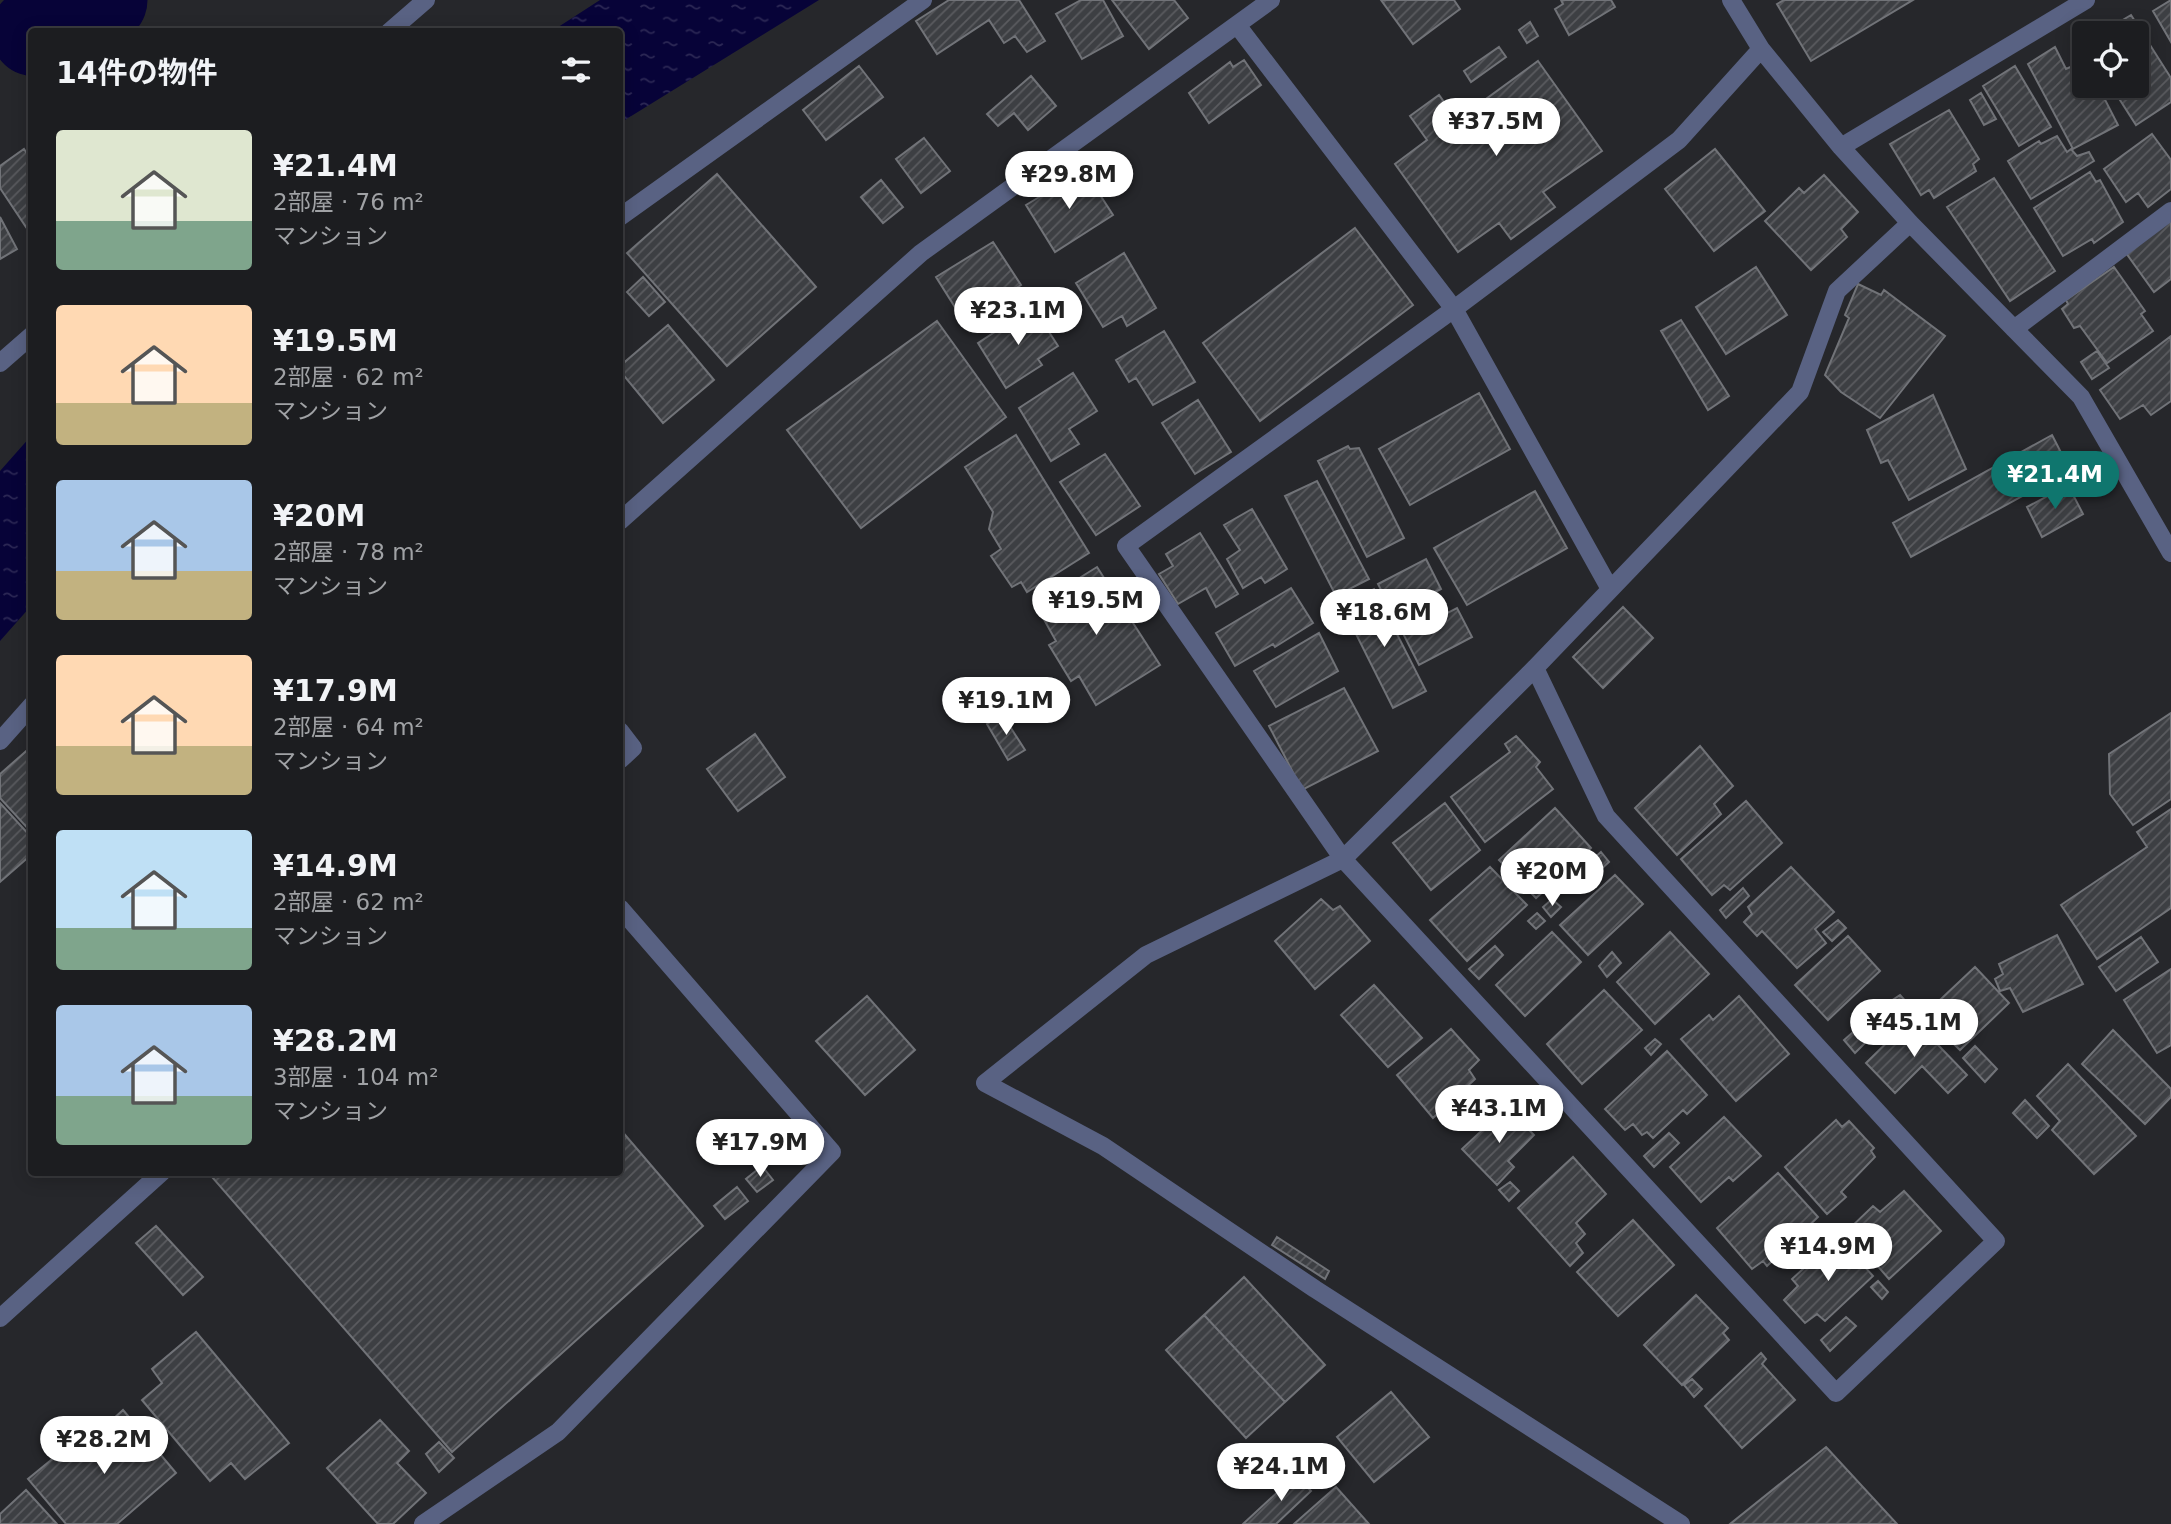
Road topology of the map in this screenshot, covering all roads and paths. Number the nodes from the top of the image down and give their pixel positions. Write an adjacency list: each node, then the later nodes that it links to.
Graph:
1 (426, 0): 7 (street)
2 (923, 0): 11 (street)
3 (1271, 0): 6 (street)
4 (1731, 0): 8 (street)
5 (2086, 0): 9 (street)
6 (1237, 25): 13 (street); 17 (street)
7 (394, 28)
8 (1761, 49): 9 (street); 13 (street)
9 (1841, 147): 12 (street)
10 (2171, 211): 14 (street)
11 (623, 215)
12 (1910, 223): 14 (street); 19 (street)
13 (1454, 309): 19 (street); 25 (street)
14 (2014, 329): 18 (street)
15 (28, 338): 16 (street)
16 (0, 363)
17 (623, 518)
18 (2171, 553)
19 (1610, 589): 20 (street)
20 (1535, 668): 25 (street); 25 (street)
21 (28, 710): 23 (street)
22 (623, 735): 24 (street)
23 (0, 741)
24 (623, 757)
25 (1343, 859): 30 (street)
26 (623, 911): 29 (street)
27 (158, 1176): 28 (street)
28 (0, 1318)
29 (424, 1524)
30 (1681, 1524)

